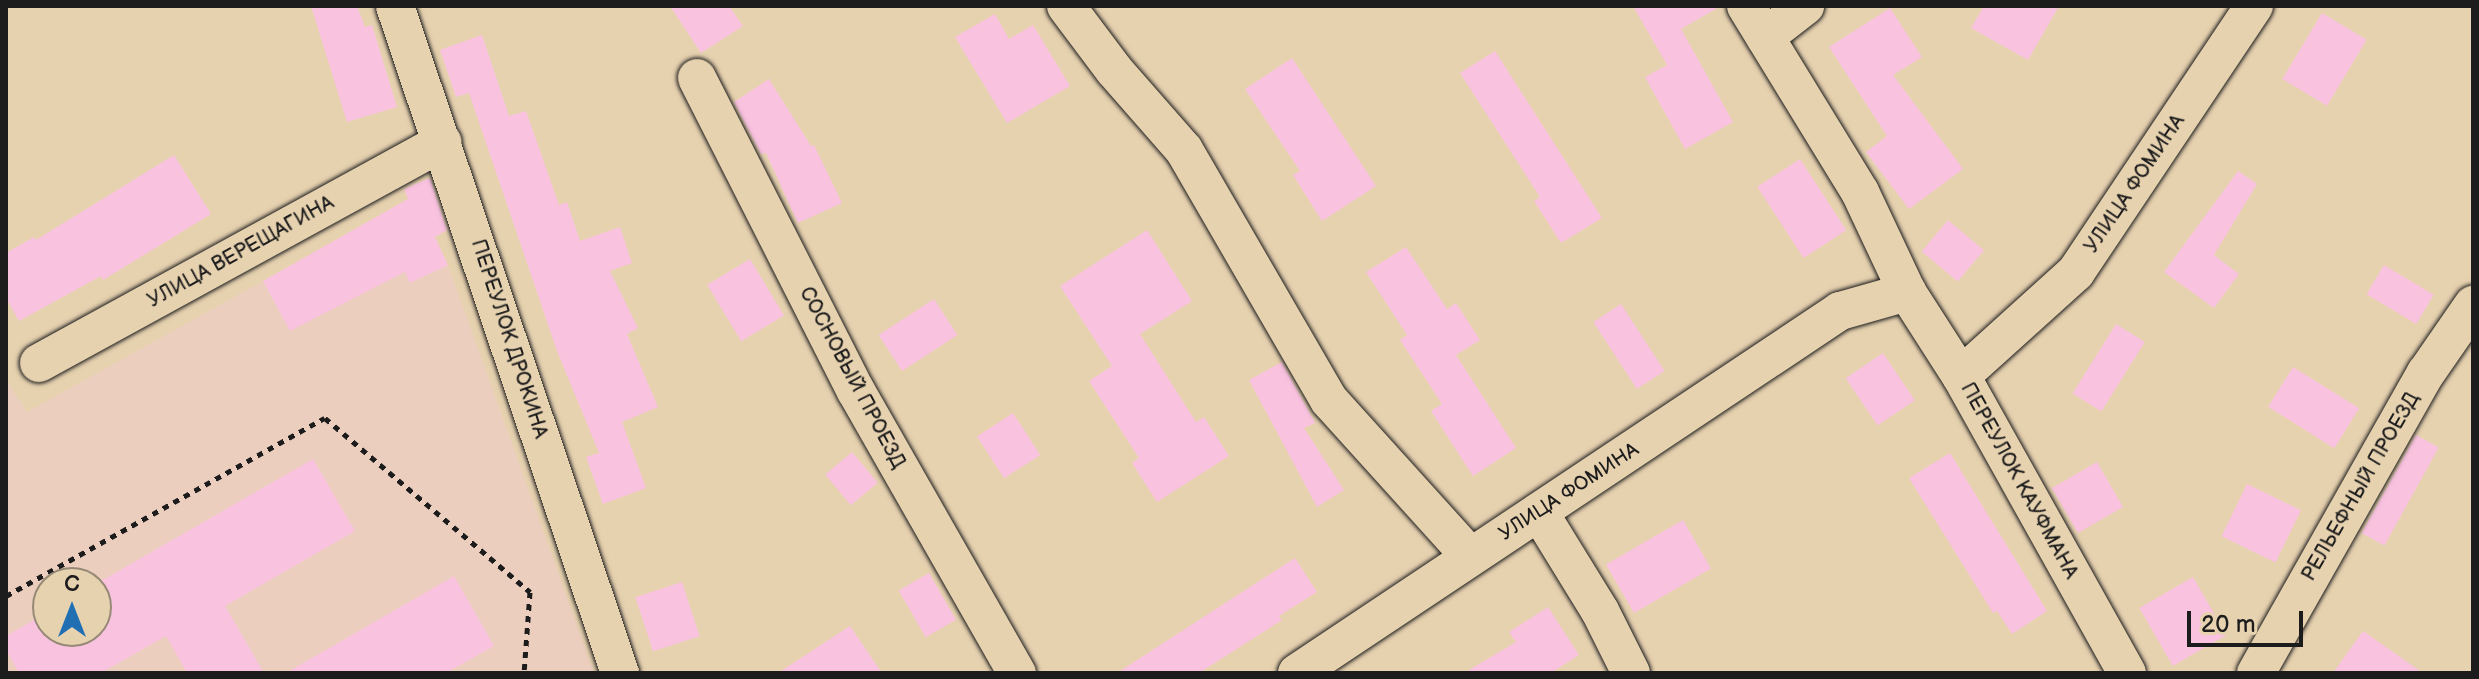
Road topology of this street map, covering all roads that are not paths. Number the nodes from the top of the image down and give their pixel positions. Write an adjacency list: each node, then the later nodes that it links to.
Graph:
1 (395, 6): 7 (street, ПЕРЕУЛОК ДРОКИНА)
2 (1066, 6): 13 (street)
3 (1805, 6): 5 (street)
4 (2254, 6): 11 (street, УЛИЦА ФОМИНА)
5 (1756, 21): 8 (street, ПЕРЕУЛОК КАУФМАНА)
6 (697, 78): 16 (street, СОСНОВЫЙ ПРОЕЗД)
7 (443, 142): 10 (street, УЛИЦА ВЕРЕЩАГИНА); 15 (street, ПЕРЕУЛОК ДРОКИНА)
8 (1907, 292): 11 (street, ПЕРЕУЛОК КАУФМАНА); 12 (street, УЛИЦА ФОМИНА)
9 (2473, 305): 20 (street, РЕЛЬЕФНЫЙ ПРОЕЗД)
10 (39, 363)
11 (1961, 376): 19 (street, ПЕРЕУЛОК КАУФМАНА)
12 (1539, 512): 13 (street, УЛИЦА ФОМИНА); 18 (street)
13 (1470, 556): 14 (street, УЛИЦА ФОМИНА)
14 (1339, 662): 17 (street, УЛИЦА ФОМИНА)
15 (620, 673)
16 (1017, 673)
17 (1297, 673)
18 (1631, 673)
19 (2127, 673)
20 (2256, 673)

